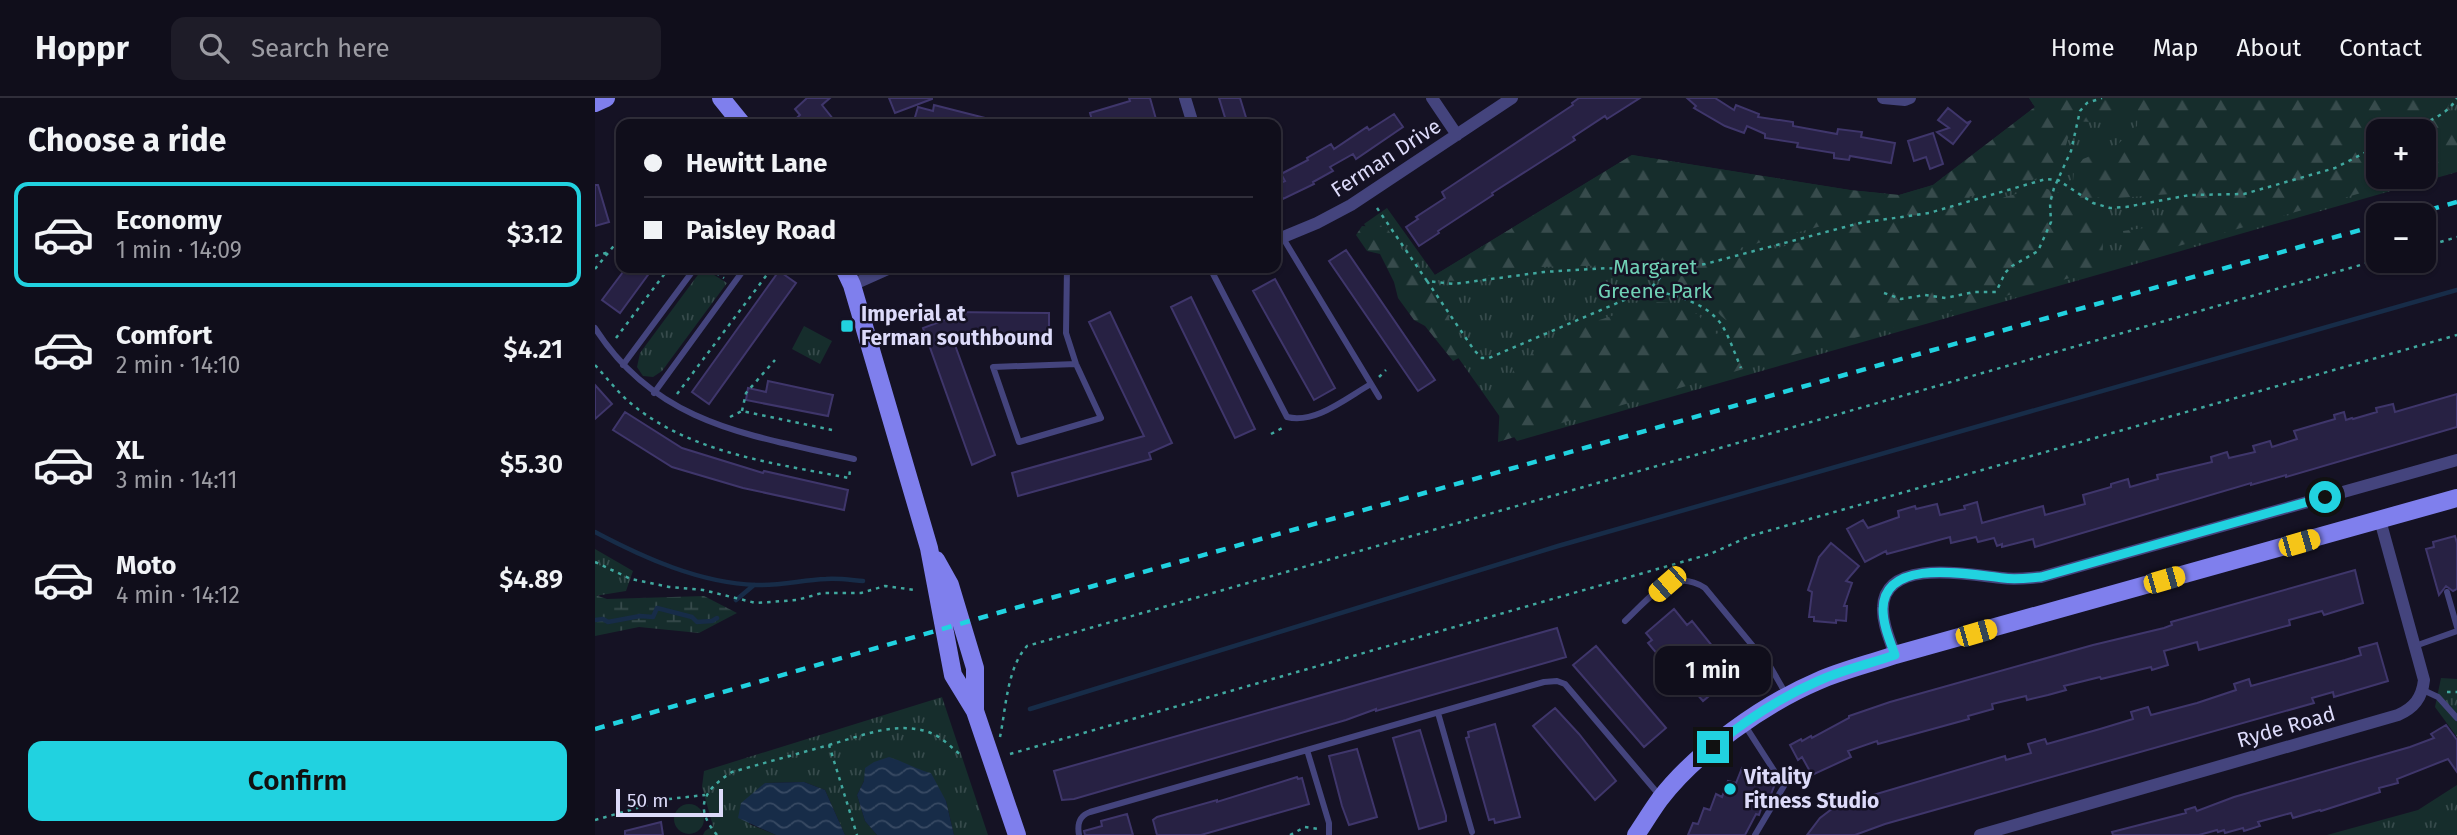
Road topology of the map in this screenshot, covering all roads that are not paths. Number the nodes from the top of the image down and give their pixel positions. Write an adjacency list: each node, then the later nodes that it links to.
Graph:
1 (606, 98): 8 (main road)
2 (721, 98): 9 (main road)
3 (1185, 98): 10 (street)
4 (1433, 98): 11 (street)
5 (1512, 98): 11 (street, Ferman Drive)
6 (1883, 98): 7 (street)
7 (1910, 98)
8 (595, 103)
9 (738, 119)
10 (1191, 119)
11 (1457, 135): 12 (street, Ferman Drive)
12 (1281, 239)
13 (1281, 241): 24 (lane)
14 (691, 273): 23 (lane)
15 (741, 273): 25 (lane)
16 (846, 273): 20 (main road)
17 (879, 273): 20 (street)
18 (1067, 273): 22 (lane)
19 (1213, 273): 24 (lane)
20 (852, 285): 46 (main road)
21 (595, 328): 23 (lane)
22 (1076, 364): 22 (lane)
23 (623, 365): 25 (lane)
24 (1371, 384): 26 (lane)
25 (654, 393): 27 (lane)
26 (1379, 397)
27 (854, 459)
28 (2457, 460): 35 (street)
29 (2457, 498): 30 (main road)
30 (2380, 520): 34 (street); 35 (main road)
31 (2447, 592): 33 (lane)
32 (1625, 621): 37 (lane)
33 (2457, 629): 34 (lane)
34 (2415, 646): 36 (street)
35 (1895, 655): 37 (main road)
36 (2423, 690): 38 (lane); 50 (street, Ryde Road)
37 (1787, 696): 41 (main road)
38 (2454, 708): 40 (lane)
39 (1438, 713): 42 (lane); 43 (lane); 44 (lane)
40 (2457, 718)
41 (1743, 723): 43 (main road); 49 (lane)
42 (1307, 750): 45 (lane); 47 (lane)
43 (1661, 798): 48 (main road)
44 (1472, 832)
45 (1329, 833)
46 (1017, 835)
47 (1079, 835)
48 (1636, 835)
49 (1755, 835)
50 (1980, 835)

